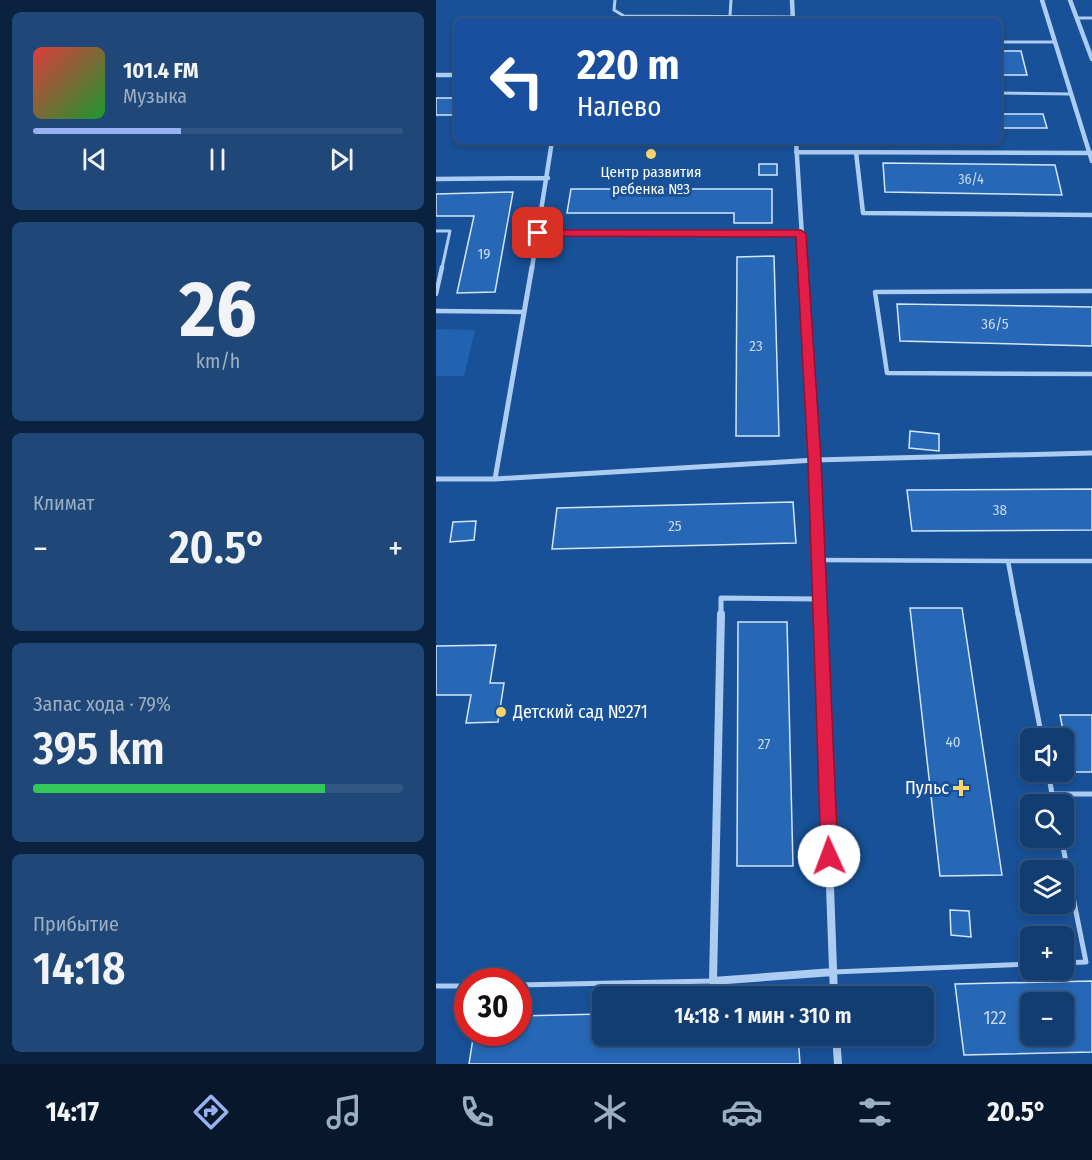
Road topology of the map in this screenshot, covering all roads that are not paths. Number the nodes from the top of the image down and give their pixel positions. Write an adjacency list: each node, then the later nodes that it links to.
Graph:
1 (615, 0): 6 (lane)
2 (731, 0): 6 (lane)
3 (792, 0): 8 (street)
4 (1042, 0): 12 (street)
5 (1070, 0): 9 (street)
6 (730, 16): 7 (lane)
7 (772, 18)
8 (793, 18)
9 (1077, 18): 10 (lane); 13 (street)
10 (1092, 18)
11 (1002, 42): 12 (lane)
12 (1055, 42): 17 (street)
13 (1092, 60)
14 (436, 75): 15 (street)
15 (454, 75)
16 (1002, 93): 17 (lane)
17 (1071, 94): 22 (street)
18 (552, 144): 24 (street)
19 (796, 144): 20 (street)
20 (796, 152): 21 (street); 29 (street)
21 (856, 152): 22 (street); 26 (street)
22 (1090, 153): 23 (street)
23 (1092, 161)
24 (548, 178): 25 (street); 28 (street)
25 (436, 179)
26 (1092, 215)
27 (436, 231): 31 (lane)
28 (538, 233): 29 (street); 33 (street)
29 (801, 234): 36 (street)
30 (1092, 291): 34 (lane)
31 (436, 294)
32 (436, 311): 33 (lane)
33 (524, 312): 38 (street)
34 (1092, 374)
35 (1092, 453): 36 (street)
36 (815, 460): 38 (street); 39 (street)
37 (436, 479): 38 (street)
38 (495, 479)
39 (818, 560): 40 (lane); 42 (street)
40 (1008, 561): 41 (lane); 43 (lane)
41 (1092, 561)
42 (820, 599): 52 (street); 53 (street)
43 (1040, 728)
44 (1050, 782): 45 (lane)
45 (1052, 794)
46 (1074, 794): 47 (lane)
47 (1092, 794)
48 (1063, 848): 49 (lane)
49 (1089, 962): 50 (lane)
50 (1074, 963)
51 (1020, 964): 52 (lane)
52 (833, 972): 53 (street); 56 (street)
53 (713, 981): 54 (lane)
54 (532, 985)
55 (454, 986): 57 (lane)
56 (834, 986)
57 (436, 987)
58 (837, 1046): 59 (street)
59 (838, 1064)

